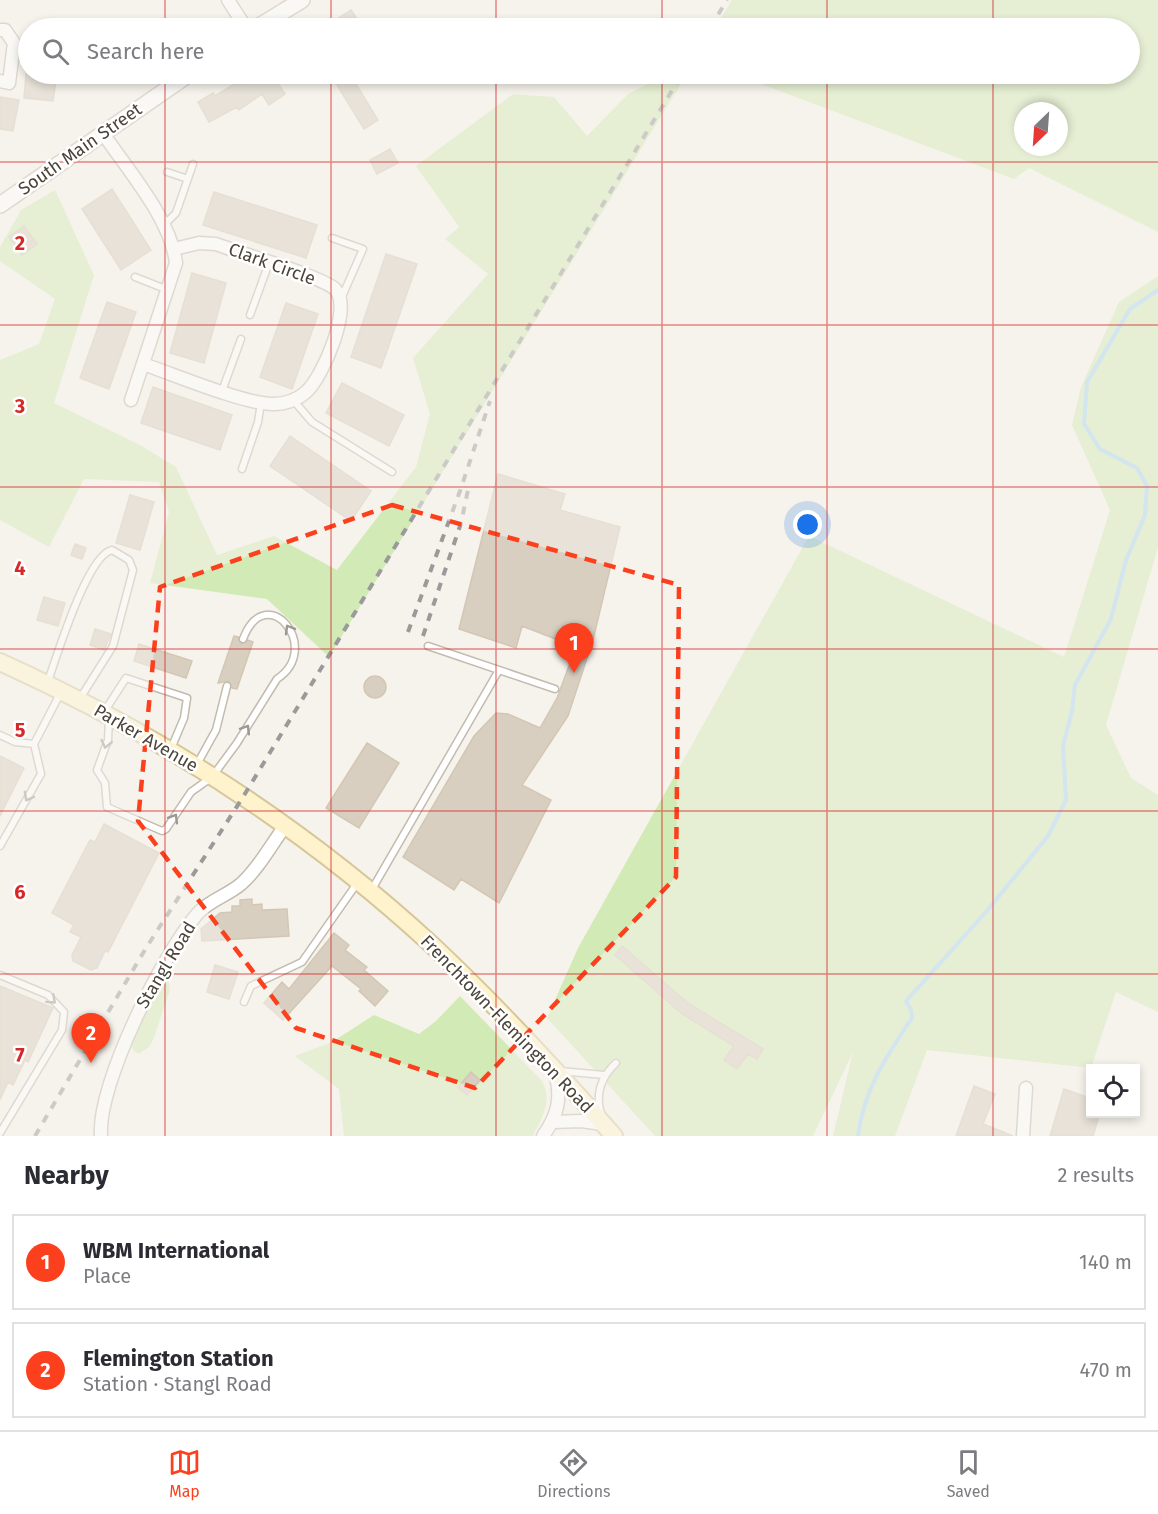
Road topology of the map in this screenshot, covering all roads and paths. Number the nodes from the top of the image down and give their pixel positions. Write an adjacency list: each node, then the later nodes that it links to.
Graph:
1 (228, 0): 3 (street)
2 (302, 0): 4 (street)
3 (240, 18)
4 (272, 18)
5 (0, 30): 6 (street)
6 (0, 81)
7 (174, 84): 8 (street, South Main Street)
8 (102, 132): 12 (street, South Main Street); 13 (street)
9 (193, 164): 11 (lane)
10 (167, 172): 11 (lane)
11 (188, 179): 13 (lane)
12 (1, 202)
13 (163, 225): 15 (street)
14 (332, 238): 19 (lane)
15 (174, 249): 16 (street, Clark Circle); 18 (street)
16 (269, 264): 19 (street, Clark Circle); 20 (lane)
17 (135, 278): 18 (lane)
18 (168, 290): 22 (street)
19 (342, 299): 25 (street)
20 (250, 315)
21 (241, 339): 23 (lane)
22 (143, 364): 23 (street); 24 (street)
23 (222, 391): 26 (street)
24 (131, 400)
25 (294, 401): 26 (street); 28 (lane)
26 (261, 403): 27 (lane)
27 (242, 469)
28 (392, 472)
29 (243, 639): 42 (lane, one-way to 29)
30 (428, 646): 32 (lane)
31 (0, 662): 34 (main road, Parker Avenue)
32 (499, 670): 35 (lane); 45 (lane)
33 (227, 686): 41 (lane)
34 (54, 688): 36 (main road, Parker Avenue); 36 (lane); 39 (lane)
35 (555, 689)
36 (79, 700): 37 (main road, Parker Avenue)
37 (106, 714): 40 (main road, Parker Avenue); 40 (lane); 42 (lane, one-way to 42)
38 (0, 735): 39 (lane)
39 (34, 744): 44 (lane, one-way to 44)
40 (170, 750): 41 (main road, Parker Avenue)
41 (196, 767): 42 (main road, Parker Avenue)
42 (212, 777): 43 (main road, Parker Avenue)
43 (285, 826): 45 (main road, Frenchtown-Flemington Road); 55 (street, Stangl Road)
44 (0, 846)
45 (364, 887): 47 (lane); 49 (main road, Frenchtown-Flemington Road)
46 (0, 975): 54 (lane, one-way to 54)
47 (244, 1002)
48 (616, 1063): 50 (lane)
49 (555, 1070): 50 (lane); 52 (street); 53 (main road, Frenchtown-Flemington Road)
50 (604, 1075): 53 (lane)
51 (1026, 1088): 57 (street)
52 (553, 1122): 53 (street); 56 (street)
53 (609, 1130)
54 (0, 1133)
55 (101, 1136)
56 (543, 1136)
57 (1023, 1136)

